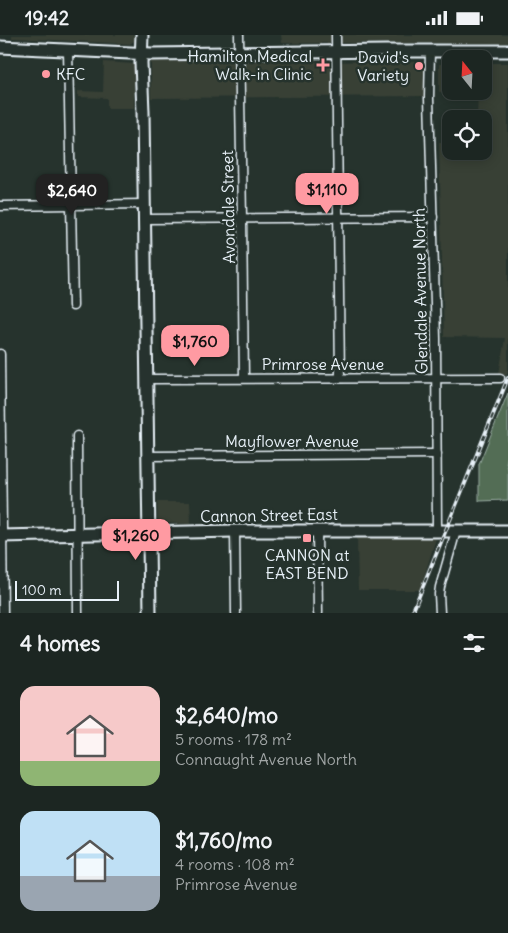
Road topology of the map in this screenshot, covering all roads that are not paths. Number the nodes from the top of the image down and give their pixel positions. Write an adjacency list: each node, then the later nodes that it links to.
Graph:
1 (142, 35): 10 (main road)
2 (239, 35): 9 (street, Avondale Street)
3 (336, 35): 6 (street)
4 (0, 47): 5 (main road)
5 (68, 50): 10 (main road); 12 (street)
6 (336, 51): 7 (main road); 9 (main road); 15 (street)
7 (430, 51): 8 (main road); 14 (street, Glendale Avenue North)
8 (508, 51)
9 (239, 52): 10 (main road); 17 (street, Avondale Street)
10 (142, 54): 11 (main road)
11 (144, 204): 12 (street); 16 (main road)
12 (71, 205): 13 (street); 18 (street)
13 (0, 206)
14 (433, 217): 15 (street); 21 (street, Glendale Avenue North)
15 (338, 218): 17 (street); 20 (street)
16 (144, 219): 17 (street); 23 (main road)
17 (242, 219): 24 (street, Avondale Street)
18 (73, 306)
19 (0, 355): 35 (street)
20 (340, 378): 21 (street, Primrose Avenue); 24 (street, Primrose Avenue)
21 (436, 378): 22 (street, Primrose Avenue); 26 (street, Glendale Avenue North)
22 (500, 378)
23 (146, 379): 24 (street, Primrose Avenue); 27 (main road)
24 (244, 379)
25 (77, 437): 34 (street)
26 (437, 454): 27 (street, Mayflower Avenue); 28 (street, Glendale Avenue North)
27 (147, 455): 33 (main road)
28 (437, 530): 30 (main road, Cannon Street East); 31 (main road, Cannon Street East)
29 (235, 531): 30 (main road, Cannon Street East); 33 (main road, Cannon Street East); 39 (street)
30 (317, 531): 40 (street)
31 (456, 531): 32 (main road, Cannon Street East); 41 (street)
32 (508, 531)
33 (148, 533): 34 (main road, Cannon Street East); 38 (main road)
34 (77, 534): 35 (main road, Cannon Street East); 37 (street)
35 (1, 536): 36 (street)
36 (3, 613)
37 (78, 613)
38 (150, 613)
39 (236, 613)
40 (318, 613)
41 (440, 613)

